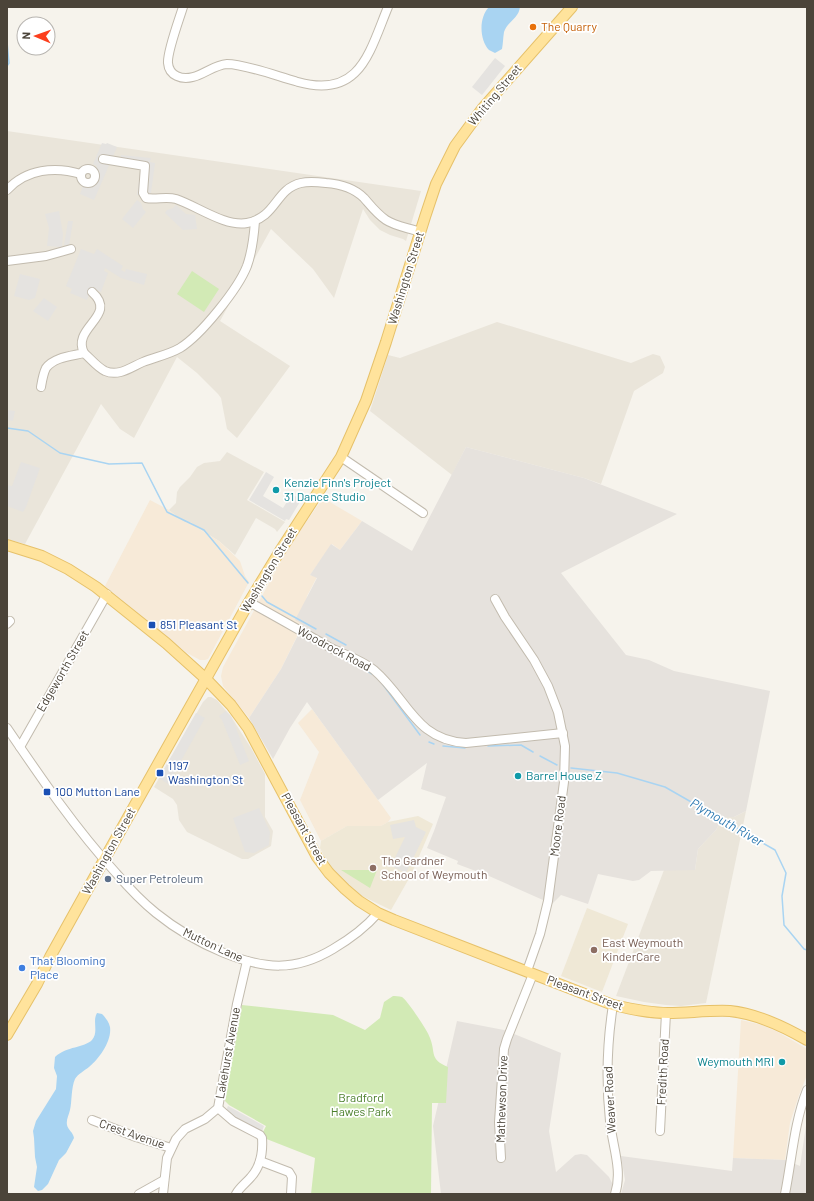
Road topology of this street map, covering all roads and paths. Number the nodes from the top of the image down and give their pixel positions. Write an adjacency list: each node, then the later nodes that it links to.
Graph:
1 (182, 7): 2 (street)
2 (388, 7)
3 (572, 7): 7 (main road, Whiting Street)
4 (103, 160): 8 (street)
5 (81, 174): 6 (street)
6 (7, 190)
7 (433, 192): 9 (main road, Washington Street)
8 (255, 221): 9 (street); 13 (street)
9 (420, 232): 15 (main road, Washington Street)
10 (71, 249): 11 (street)
11 (7, 261)
12 (92, 292): 13 (street)
13 (84, 353): 14 (street)
14 (41, 387)
15 (341, 457): 16 (street); 20 (main road, Washington Street)
16 (423, 513)
17 (7, 545): 18 (main road, Pleasant Street)
18 (106, 594): 21 (main road, Pleasant Street); 24 (street, Edgeworth Street)
19 (495, 599): 23 (street, Moore Road)
20 (249, 602): 21 (main road, Washington Street); 23 (street, Woodrock Road)
21 (206, 678): 25 (main road, Washington Street); 26 (main road, Pleasant Street)
22 (7, 728): 24 (street, Mutton Lane)
23 (563, 733): 28 (street, Moore Road)
24 (20, 747): 25 (street, Mutton Lane)
25 (104, 860): 27 (street, Mutton Lane); 31 (main road, Washington Street)
26 (378, 913): 27 (street, Mutton Lane); 28 (main road, Pleasant Street)
27 (247, 961): 34 (street, Lakehurst Avenue)
28 (530, 973): 29 (main road, Pleasant Street); 38 (street, Mathewson Drive)
29 (613, 1005): 30 (main road, Pleasant Street); 45 (street, Weaver Road)
30 (666, 1013): 32 (main road, Pleasant Street); 36 (street, Fredith Road)
31 (7, 1035)
32 (807, 1040)
33 (807, 1090): 46 (street)
34 (218, 1108): 37 (street, Lakehurst Avenue); 39 (street)
35 (92, 1120): 37 (street, Crest Avenue)
36 (660, 1131)
37 (171, 1148): 40 (street, Lakehurst Avenue)
38 (501, 1158)
39 (260, 1161): 43 (street); 44 (street)
40 (164, 1180): 41 (street); 42 (street, Lakehurst Avenue)
41 (139, 1194)
42 (162, 1194)
43 (236, 1194)
44 (291, 1194)
45 (615, 1194)
46 (785, 1194)

